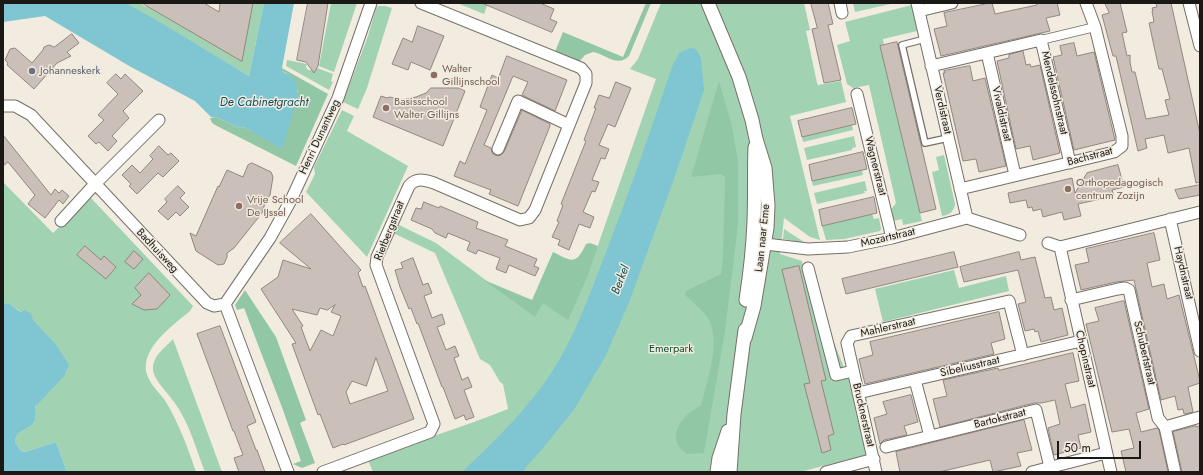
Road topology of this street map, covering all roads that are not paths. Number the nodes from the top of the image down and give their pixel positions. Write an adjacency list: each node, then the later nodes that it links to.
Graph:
1 (372, 3): 35 (street, Henri Dunantweg)
2 (421, 3): 17 (street, Rietbergstraat)
3 (708, 3): 30 (street, Laan naar Eme)
4 (952, 3): 7 (street)
5 (1086, 3): 8 (street, Bachstraat)
6 (1189, 3): 11 (street)
7 (918, 7): 9 (street, Verdistraat)
8 (1095, 27): 10 (street); 20 (street, Bachstraat)
9 (925, 39): 13 (street, Verdistraat); 18 (lane)
10 (1041, 40): 12 (street, Mendelssohnstraat); 20 (street, Mendelssohnstraat)
11 (1200, 46)
12 (987, 53): 13 (street, Mendelssohnstraat); 21 (street, Vivaldistraat)
13 (931, 66): 18 (street, Verdistraat)
14 (857, 94): 29 (street, Wagnerstraat)
15 (3, 106): 22 (street, Badhuisweg)
16 (159, 120): 22 (street)
17 (569, 125): 19 (street); 51 (street, Rietbergstraat)
18 (948, 138): 23 (street, Verdistraat)
19 (498, 148)
20 (1070, 163): 21 (street, Bachstraat)
21 (1015, 175): 23 (street, Bachstraat)
22 (95, 184): 27 (street); 35 (street, Badhuisweg)
23 (960, 189): 25 (street, Verdistraat)
24 (1200, 212): 26 (street)
25 (967, 218): 28 (street); 29 (street, Mozartstraat)
26 (1170, 219): 32 (street); 37 (street, Haydnstraat)
27 (61, 221)
28 (1020, 235)
29 (892, 238): 30 (street, Mozartstraat)
30 (758, 243): 42 (street, Laan naar Eme)
31 (1048, 243): 32 (street)
32 (1060, 247): 34 (street, Chopinstraat)
33 (808, 268): 39 (street)
34 (1072, 300): 36 (street, Chopinstraat); 44 (street, Schubertstraat)
35 (226, 304): 50 (street)
36 (1081, 342): 38 (street, Sibeliusstraat); 47 (street, Chopinstraat)
37 (1200, 351)
38 (1023, 355): 39 (street, Mahlerstraat); 40 (street, Sibeliusstraat)
39 (854, 371): 41 (street, Brucknerstraat)
40 (915, 380): 41 (street, Sibeliusstraat); 45 (street)
41 (858, 393): 48 (street, Brucknerstraat)
42 (734, 414): 52 (street, Laan naar Eme); 53 (street, Laan naar Eme)
43 (1200, 417): 44 (street)
44 (1165, 427): 58 (street, Schubertstraat)
45 (930, 436): 46 (street, Bartokstraat); 49 (street, Bartokstraat)
46 (886, 447)
47 (1106, 452): 49 (street); 57 (street, Chopinstraat)
48 (874, 459): 54 (street, Brucknerstraat); 55 (street, Brucknerstraat)
49 (1050, 468): 56 (street)
50 (288, 472)
51 (323, 472)
52 (717, 472)
53 (730, 472)
54 (826, 472)
55 (876, 472)
56 (1032, 472)
57 (1110, 472)
58 (1175, 472)

